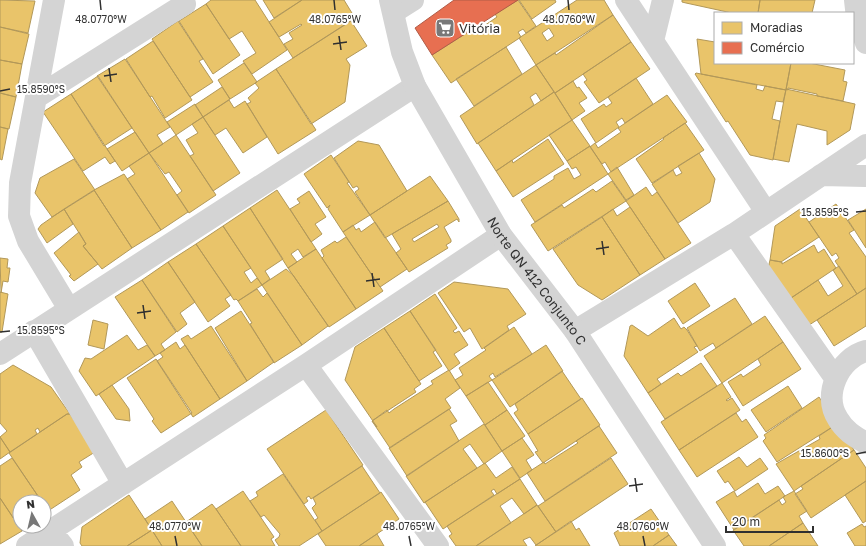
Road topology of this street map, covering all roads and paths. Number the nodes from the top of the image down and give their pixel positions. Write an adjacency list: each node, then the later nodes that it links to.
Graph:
1 (54, 0): 11 (street)
2 (413, 0): 7 (street)
3 (626, 0): 8 (street)
4 (663, 0): 8 (street)
5 (855, 0): 9 (street)
6 (186, 1): 11 (street)
7 (392, 6): 10 (street, Norte QN 412 Conjunto C)
8 (652, 40): 15 (street)
9 (866, 43)
10 (415, 86): 17 (street, Norte QN 412 Conjunto C); 18 (street)
11 (37, 97): 18 (street)
12 (866, 145): 13 (street)
13 (821, 175): 14 (street); 15 (street)
14 (866, 176)
15 (766, 212): 16 (street)
16 (734, 234): 19 (street); 24 (street)
17 (501, 235): 19 (street, Norte QN 412 Conjunto C); 23 (street)
18 (68, 309): 20 (street)
19 (575, 331): 30 (street, Norte QN 412 Conjunto C)
20 (34, 332): 22 (street); 26 (street)
21 (866, 351): 24 (street)
22 (0, 354)
23 (306, 365): 26 (street); 29 (street)
24 (835, 378): 25 (street)
25 (866, 443)
26 (123, 484): 27 (street)
27 (57, 538): 28 (street)
28 (27, 546)
29 (438, 546)
30 (715, 546)

